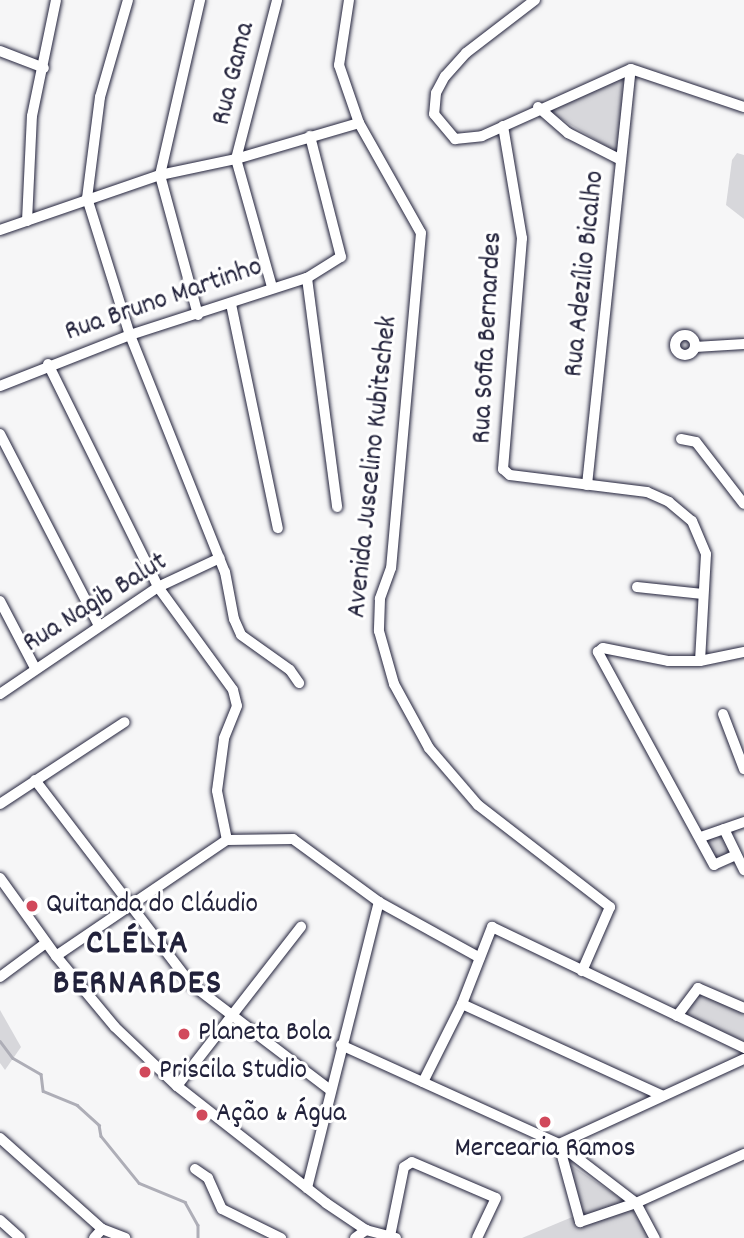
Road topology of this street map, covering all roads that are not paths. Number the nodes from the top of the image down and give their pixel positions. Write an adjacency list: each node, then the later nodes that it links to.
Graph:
1 (56, 0): 8 (street)
2 (128, 0): 18 (street)
3 (200, 0): 17 (street)
4 (277, 0): 15 (street, Rua Gama)
5 (349, 0): 12 (street, Avenida Juscelino Kubitschek)
6 (535, 0): 13 (street)
7 (0, 51): 8 (street)
8 (44, 68): 19 (street)
9 (631, 69): 10 (street); 11 (street); 16 (street, Rua Adezílio Bicalho)
10 (538, 107): 13 (street); 16 (street)
11 (744, 107)
12 (359, 123): 14 (street); 65 (street, Avenida Juscelino Kubitschek)
13 (503, 126): 32 (street, Rua Sofia Bernardes)
14 (310, 136): 15 (street); 21 (street, Rua Bruno Martinho)
15 (236, 159): 17 (street); 22 (street)
16 (621, 160): 32 (street, Rua Adezílio Bicalho)
17 (160, 175): 18 (street); 24 (street)
18 (87, 198): 19 (street); 25 (street)
19 (27, 221): 20 (street)
20 (0, 230)
21 (307, 278): 22 (street, Rua Bruno Martinho); 34 (street)
22 (272, 287): 23 (street, Rua Bruno Martinho)
23 (230, 304): 24 (street, Rua Bruno Martinho); 35 (street)
24 (198, 315): 25 (street, Rua Bruno Martinho)
25 (130, 335): 28 (street, Rua Bruno Martinho); 36 (street)
26 (744, 344): 27 (street)
27 (695, 347)
28 (48, 364): 29 (street, Rua Bruno Martinho); 37 (street)
29 (0, 386)
30 (0, 434): 41 (street)
31 (681, 439): 33 (street)
32 (587, 485): 39 (street)
33 (744, 504)
34 (337, 507)
35 (278, 528)
36 (220, 558): 37 (street, Rua Nagib Balut); 45 (street)
37 (158, 587): 41 (street, Rua Nagib Balut); 55 (street)
38 (637, 587): 39 (street)
39 (703, 594): 43 (street)
40 (0, 601): 44 (street)
41 (99, 626): 44 (street, Rua Nagib Balut)
42 (744, 652): 43 (street)
43 (700, 661): 54 (street)
44 (35, 668): 46 (street, Rua Nagib Balut)
45 (299, 683)
46 (0, 694)
47 (723, 714): 49 (street)
48 (125, 722): 50 (street)
49 (744, 769)
50 (35, 780): 51 (street); 60 (street)
51 (0, 804)
52 (744, 822): 53 (street)
53 (724, 828): 54 (street); 56 (street)
54 (701, 837): 56 (street)
55 (227, 840): 59 (street); 60 (street)
56 (736, 855): 57 (street)
57 (744, 870)
58 (0, 878): 62 (street)
59 (379, 902): 64 (street); 71 (street)
60 (129, 903): 63 (street); 70 (street)
61 (301, 927): 70 (street)
62 (46, 943): 63 (street); 66 (street)
63 (56, 956): 75 (street)
64 (481, 958): 65 (street); 67 (street)
65 (582, 971): 69 (street)
66 (0, 977)
67 (463, 1004): 74 (street); 77 (street)
68 (744, 1008): 69 (street)
69 (677, 1016): 72 (street)
70 (232, 1018): 75 (street); 76 (street)
71 (341, 1045): 74 (street); 76 (street)
72 (744, 1048)
73 (744, 1059): 77 (street)
74 (423, 1082): 79 (street)
75 (177, 1086): 82 (street)
76 (330, 1090): 82 (street)
77 (661, 1095): 79 (street)
78 (0, 1138): 85 (street)
79 (559, 1144): 83 (street); 83 (street)
80 (744, 1154): 83 (street)
81 (195, 1169): 91 (street)
82 (307, 1188): 86 (street)
83 (636, 1203): 94 (street)
84 (0, 1220): 88 (street)
85 (102, 1229): 89 (street); 90 (street)
86 (366, 1230): 87 (street); 92 (street)
87 (393, 1237): 93 (street)
88 (20, 1238)
89 (94, 1238)
90 (125, 1238)
91 (281, 1238)
92 (355, 1238)
93 (478, 1238)
94 (655, 1238)

